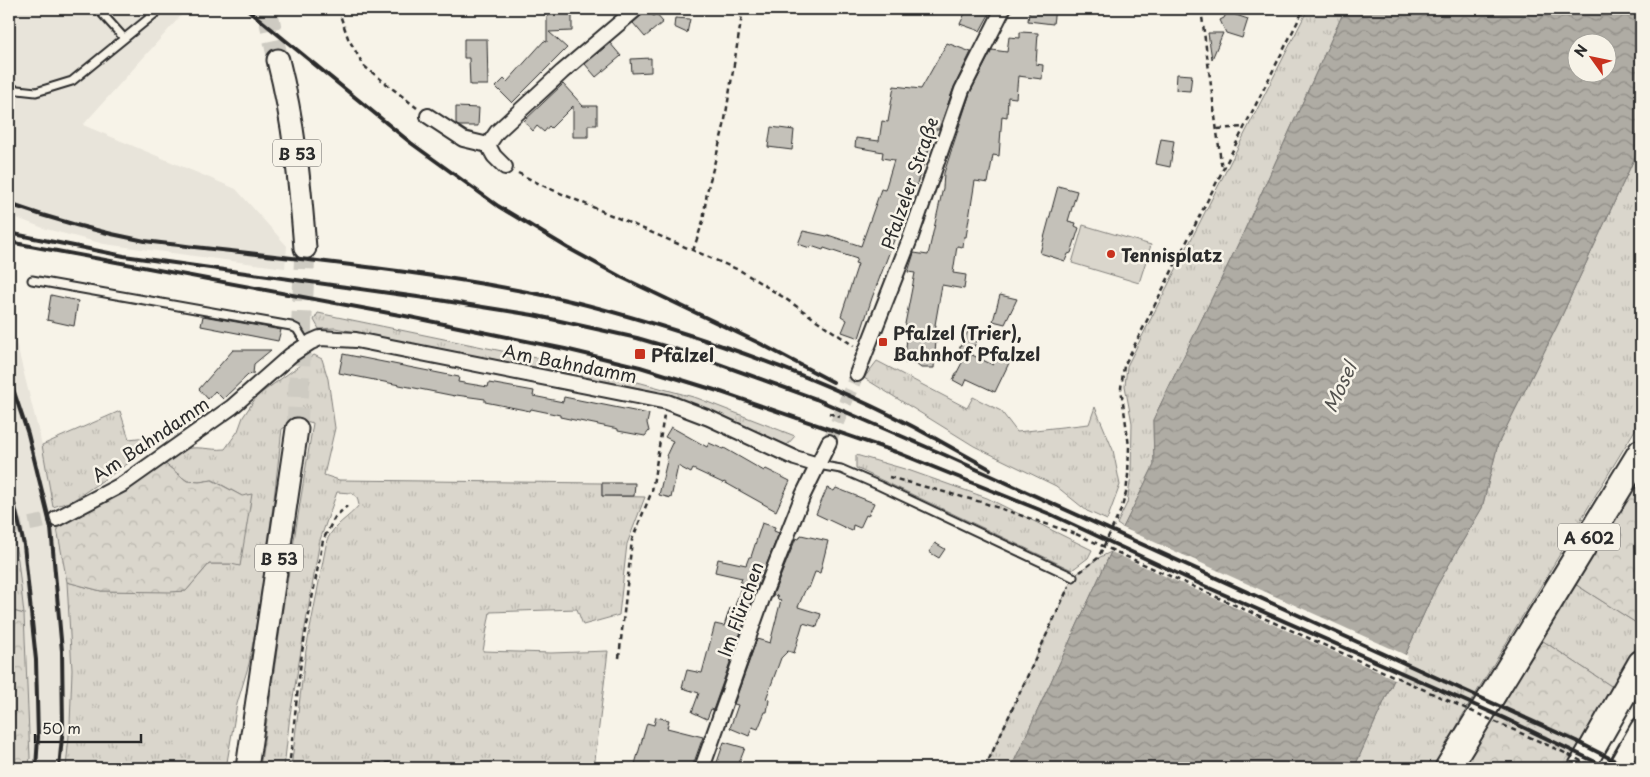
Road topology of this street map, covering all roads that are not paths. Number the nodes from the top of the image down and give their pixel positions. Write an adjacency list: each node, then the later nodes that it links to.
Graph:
1 (98, 9): 5 (lane)
2 (155, 9): 5 (lane)
3 (636, 9): 9 (street)
4 (1003, 9): 14 (street, Pfalzeler Straße)
5 (124, 38): 7 (lane)
6 (278, 60): 11 (main road, B 53)
7 (9, 89)
8 (428, 116): 9 (street)
9 (488, 145): 10 (street)
10 (505, 167)
11 (305, 248)
12 (32, 280): 13 (lane)
13 (307, 345): 18 (street, Am Bahndamm); 19 (street, Am Bahndamm)
14 (857, 374)
15 (297, 429): 23 (main road, B 53)
16 (829, 442): 18 (street)
17 (1641, 452): 25 (highway, A 602)
18 (818, 465): 20 (lane); 24 (street, Im Flürchen)
19 (56, 518)
20 (1073, 577)
21 (1641, 663): 26 (highway)
22 (1641, 728): 27 (main road)
23 (247, 768)
24 (702, 768)
25 (1448, 768)
26 (1581, 768)
27 (1618, 768)

